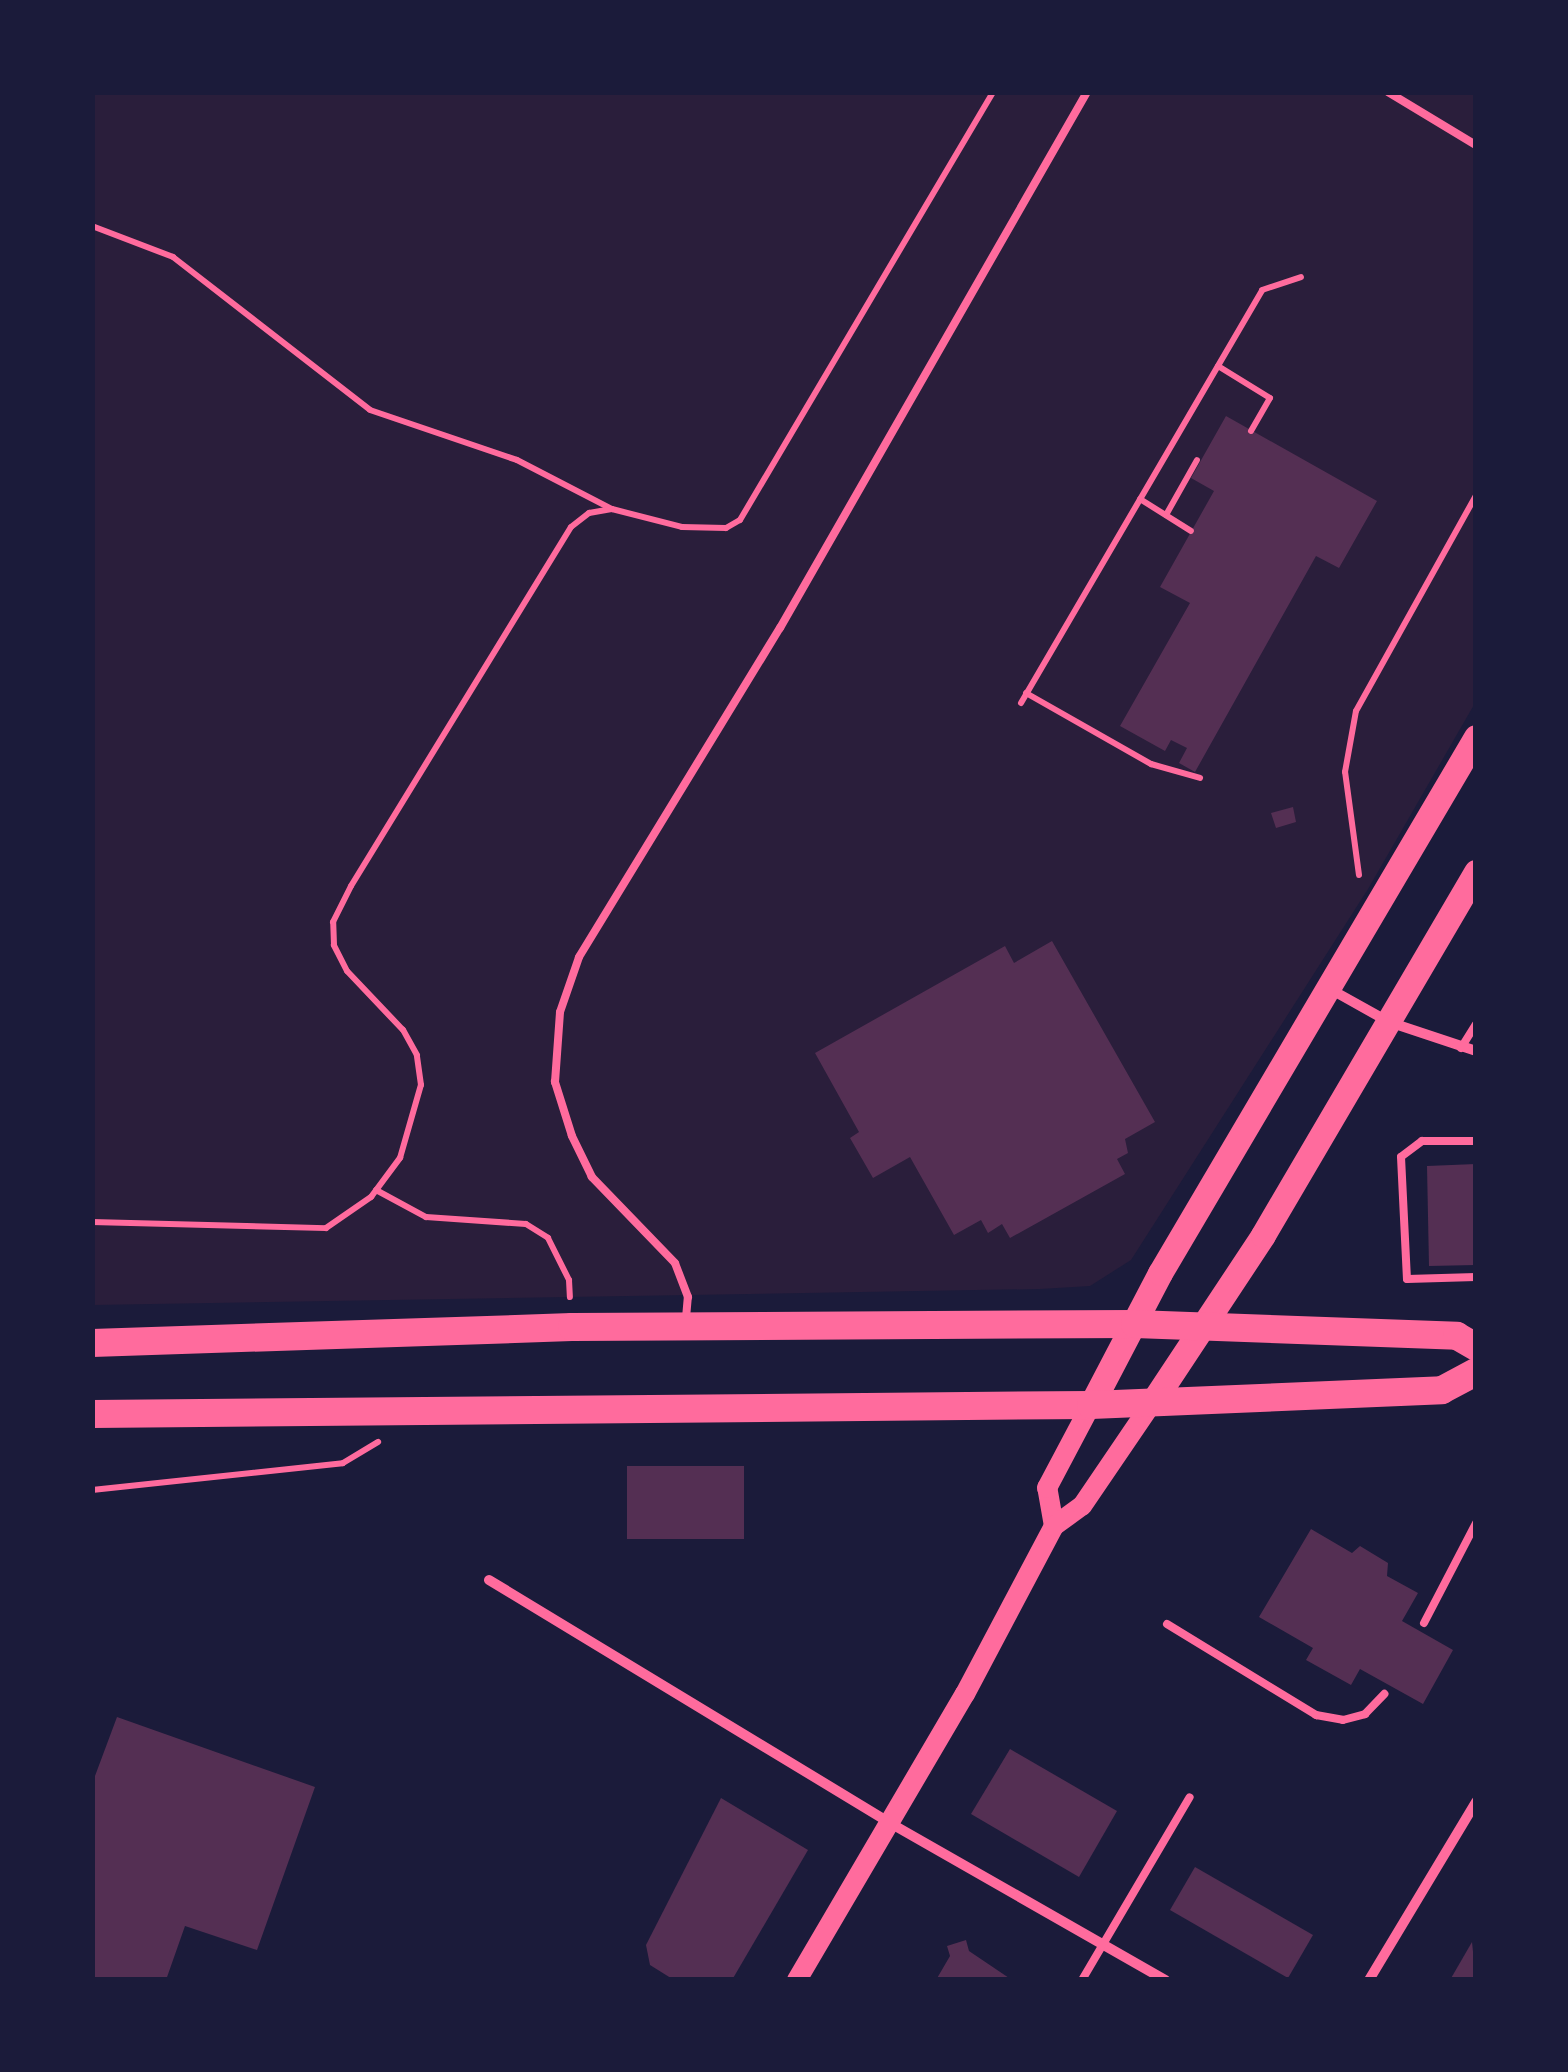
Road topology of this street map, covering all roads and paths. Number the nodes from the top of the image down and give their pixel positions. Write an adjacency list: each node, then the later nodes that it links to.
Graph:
1 (992, 92): 12 (path)
2 (1087, 92): 32 (lane)
3 (1388, 92): 4 (lane)
4 (1476, 145)
5 (92, 226): 12 (path)
6 (1301, 276): 7 (path)
7 (1218, 366): 8 (path); 11 (path)
8 (1251, 430)
9 (1196, 460): 13 (path)
10 (1476, 495): 20 (path)
11 (1140, 499): 13 (path); 15 (path)
12 (612, 508): 27 (path)
13 (1166, 515): 14 (path)
14 (1192, 531)
15 (1026, 693): 16 (path); 18 (path)
16 (1021, 702)
17 (1476, 737): 21 (main road)
18 (1200, 778)
19 (1476, 872): 22 (main road)
20 (1359, 880)
21 (1329, 988): 22 (street); 31 (main road)
22 (1389, 1022): 24 (street); 33 (main road)
23 (1476, 1024): 24 (lane)
24 (1461, 1048): 25 (street)
25 (1476, 1051)
26 (1476, 1141): 29 (lane)
27 (376, 1190): 28 (path); 30 (path)
28 (92, 1222)
29 (1476, 1277)
30 (570, 1298)
31 (1134, 1324): 32 (highway); 33 (highway); 38 (main road)
32 (686, 1325): 34 (highway)
33 (1204, 1325): 35 (highway); 37 (main road)
34 (92, 1343)
35 (1476, 1348)
36 (1476, 1372): 37 (highway)
37 (1152, 1403): 38 (highway); 43 (main road)
38 (1091, 1405): 39 (highway); 43 (main road)
39 (92, 1414)
40 (381, 1439): 41 (path)
41 (92, 1490)
42 (1476, 1523): 45 (lane)
43 (1054, 1526): 50 (main road)
44 (489, 1580): 50 (street)
45 (1424, 1623)
46 (1167, 1624): 47 (lane)
47 (1384, 1694)
48 (1190, 1797): 51 (lane)
49 (1476, 1802): 55 (street)
50 (890, 1823): 51 (street); 52 (main road)
51 (1104, 1944): 53 (lane); 54 (street)
52 (798, 1980)
53 (1082, 1980)
54 (1165, 1980)
55 (1369, 1980)

